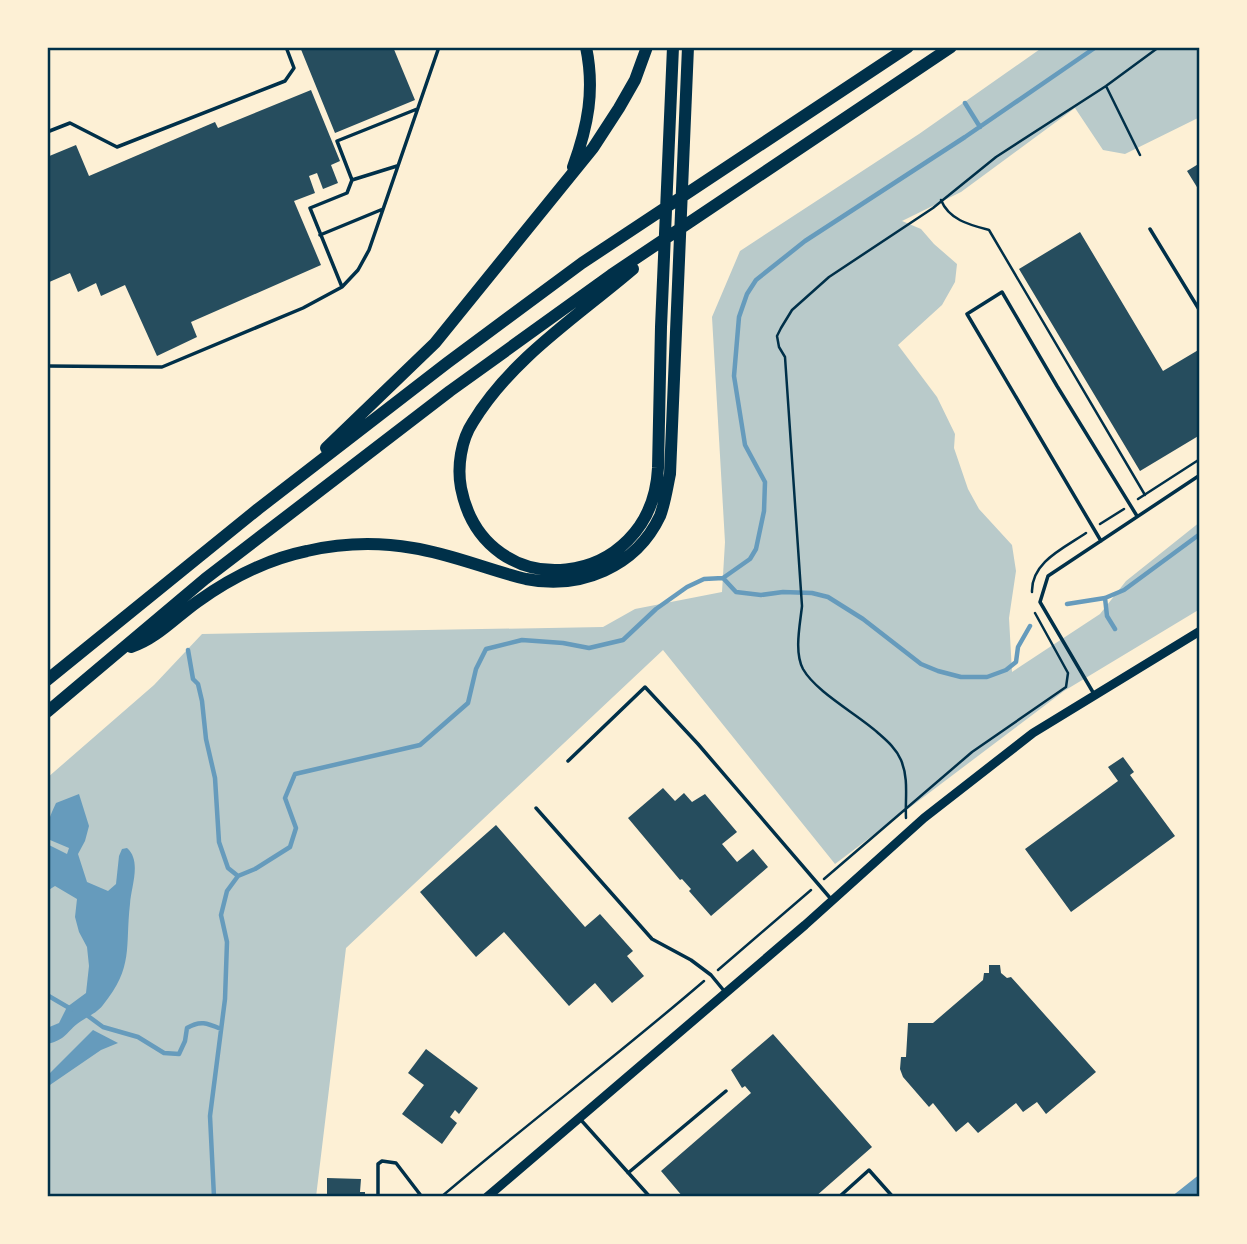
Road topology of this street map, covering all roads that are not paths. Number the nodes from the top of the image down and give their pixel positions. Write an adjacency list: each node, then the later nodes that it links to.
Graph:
1 (286, 47): 10 (lane)
2 (439, 47): 9 (lane)
3 (586, 47): 12 (highway)
4 (647, 47): 12 (highway)
5 (673, 47): 16 (highway)
6 (688, 47): 26 (highway)
7 (908, 47): 22 (highway)
8 (951, 47): 16 (highway)
9 (418, 108): 11 (lane); 13 (lane)
10 (47, 132)
11 (398, 165): 13 (lane); 14 (lane)
12 (571, 174): 22 (highway)
13 (352, 180): 17 (lane)
14 (384, 209): 17 (lane); 18 (lane)
15 (1150, 229): 19 (lane)
16 (673, 234): 26 (highway)
17 (320, 235): 18 (lane)
18 (342, 287): 20 (lane)
19 (1200, 311)
20 (47, 366)
21 (1200, 475): 23 (lane)
22 (258, 509): 27 (highway)
23 (1138, 516): 24 (lane); 24 (lane)
24 (1101, 541): 28 (lane)
25 (1200, 631): 28 (street)
26 (123, 649): 29 (highway)
27 (47, 680)
28 (1095, 696): 32 (street)
29 (47, 712)
30 (568, 761): 32 (lane)
31 (536, 808): 33 (lane)
32 (832, 901): 33 (street)
33 (726, 993): 35 (street)
34 (726, 1091): 36 (lane)
35 (579, 1118): 36 (lane); 39 (street)
36 (628, 1173): 40 (lane)
37 (378, 1197): 38 (lane)
38 (422, 1197)
39 (487, 1197)
40 (650, 1197)
41 (839, 1197): 42 (lane)
42 (893, 1197)

